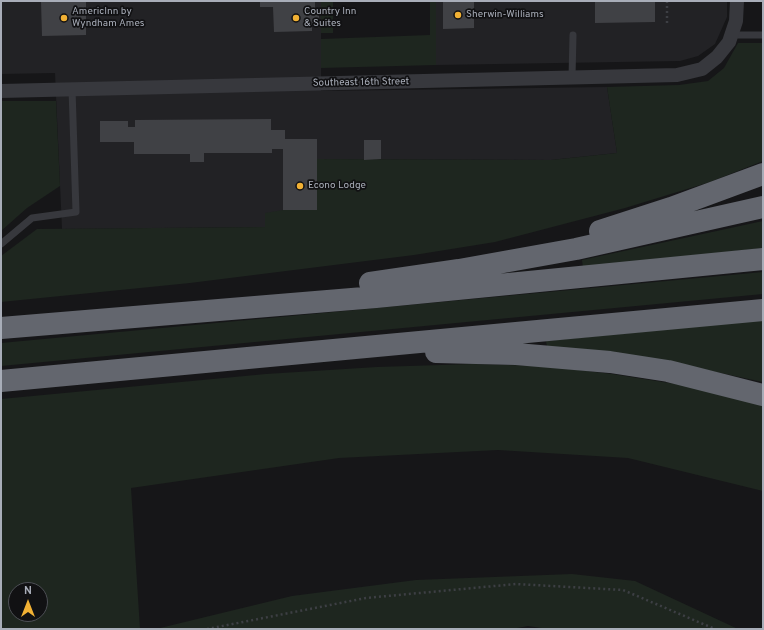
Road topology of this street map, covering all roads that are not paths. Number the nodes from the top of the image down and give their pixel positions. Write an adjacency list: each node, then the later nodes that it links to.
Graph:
1 (737, 1): 3 (street, Southeast 16th Street)
2 (573, 35): 5 (lane)
3 (731, 35): 4 (lane); 5 (street, Southeast 16th Street)
4 (763, 35)
5 (572, 77): 6 (street, Southeast 16th Street)
6 (72, 89): 7 (street, Southeast 16th Street); 10 (lane)
7 (1, 91)
8 (763, 174): 12 (highway)
9 (763, 207): 12 (highway)
10 (1, 244)
11 (763, 259): 14 (highway)
12 (459, 270): 14 (highway)
13 (763, 310): 16 (highway)
14 (157, 315): 15 (highway)
15 (1, 328)
16 (159, 366): 17 (highway); 18 (highway)
17 (1, 381)
18 (763, 395)

